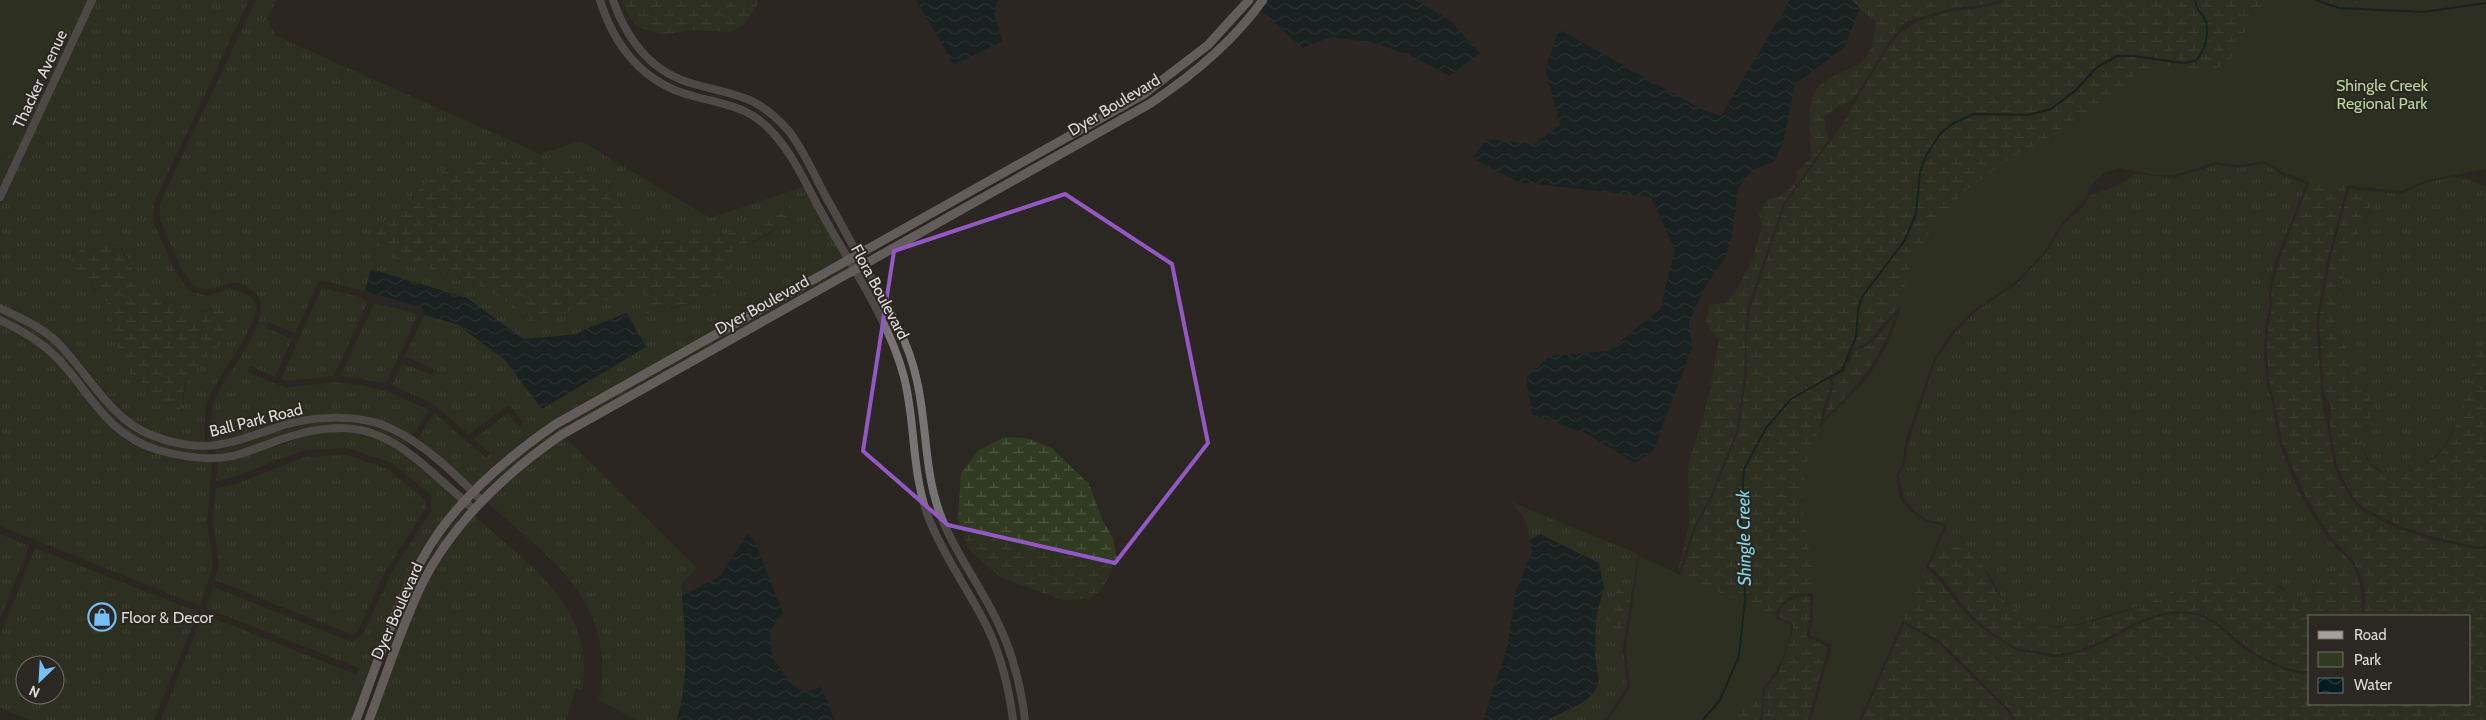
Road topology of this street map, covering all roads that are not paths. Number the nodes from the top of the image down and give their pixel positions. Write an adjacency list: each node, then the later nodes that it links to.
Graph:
1 (92, 0): 8 (street, Thacker Avenue)
2 (600, 0): 10 (street, Flora Boulevard)
3 (612, 0): 9 (street, Flora Boulevard)
4 (1248, 0): 6 (main road, Dyer Boulevard)
5 (1262, 0): 7 (main road, Dyer Boulevard)
6 (1058, 141): 7 (main road); 9 (main road, Dyer Boulevard)
7 (1047, 162): 11 (main road, Dyer Boulevard)
8 (0, 197)
9 (858, 254): 10 (main road, Dyer Boulevard); 11 (street, Flora Boulevard)
10 (848, 260): 12 (street, Flora Boulevard); 15 (main road, Dyer Boulevard)
11 (864, 265): 12 (main road, Dyer Boulevard); 24 (street, Flora Boulevard)
12 (854, 270): 17 (main road, Dyer Boulevard); 23 (street, Flora Boulevard)
13 (0, 308): 15 (street, Ball Park Road)
14 (0, 320): 16 (street, Ball Park Road)
15 (473, 492): 16 (main road, Dyer Boulevard); 17 (street, Ball Park Road)
16 (465, 501): 18 (street, Ball Park Road); 19 (main road, Dyer Boulevard)
17 (482, 501): 18 (main road, Dyer Boulevard)
18 (473, 509): 22 (main road, Dyer Boulevard)
19 (386, 640): 20 (main road, Dyer Boulevard); 21 (main road)
20 (356, 720)
21 (361, 720)
22 (369, 720)
23 (1013, 720)
24 (1025, 720)

